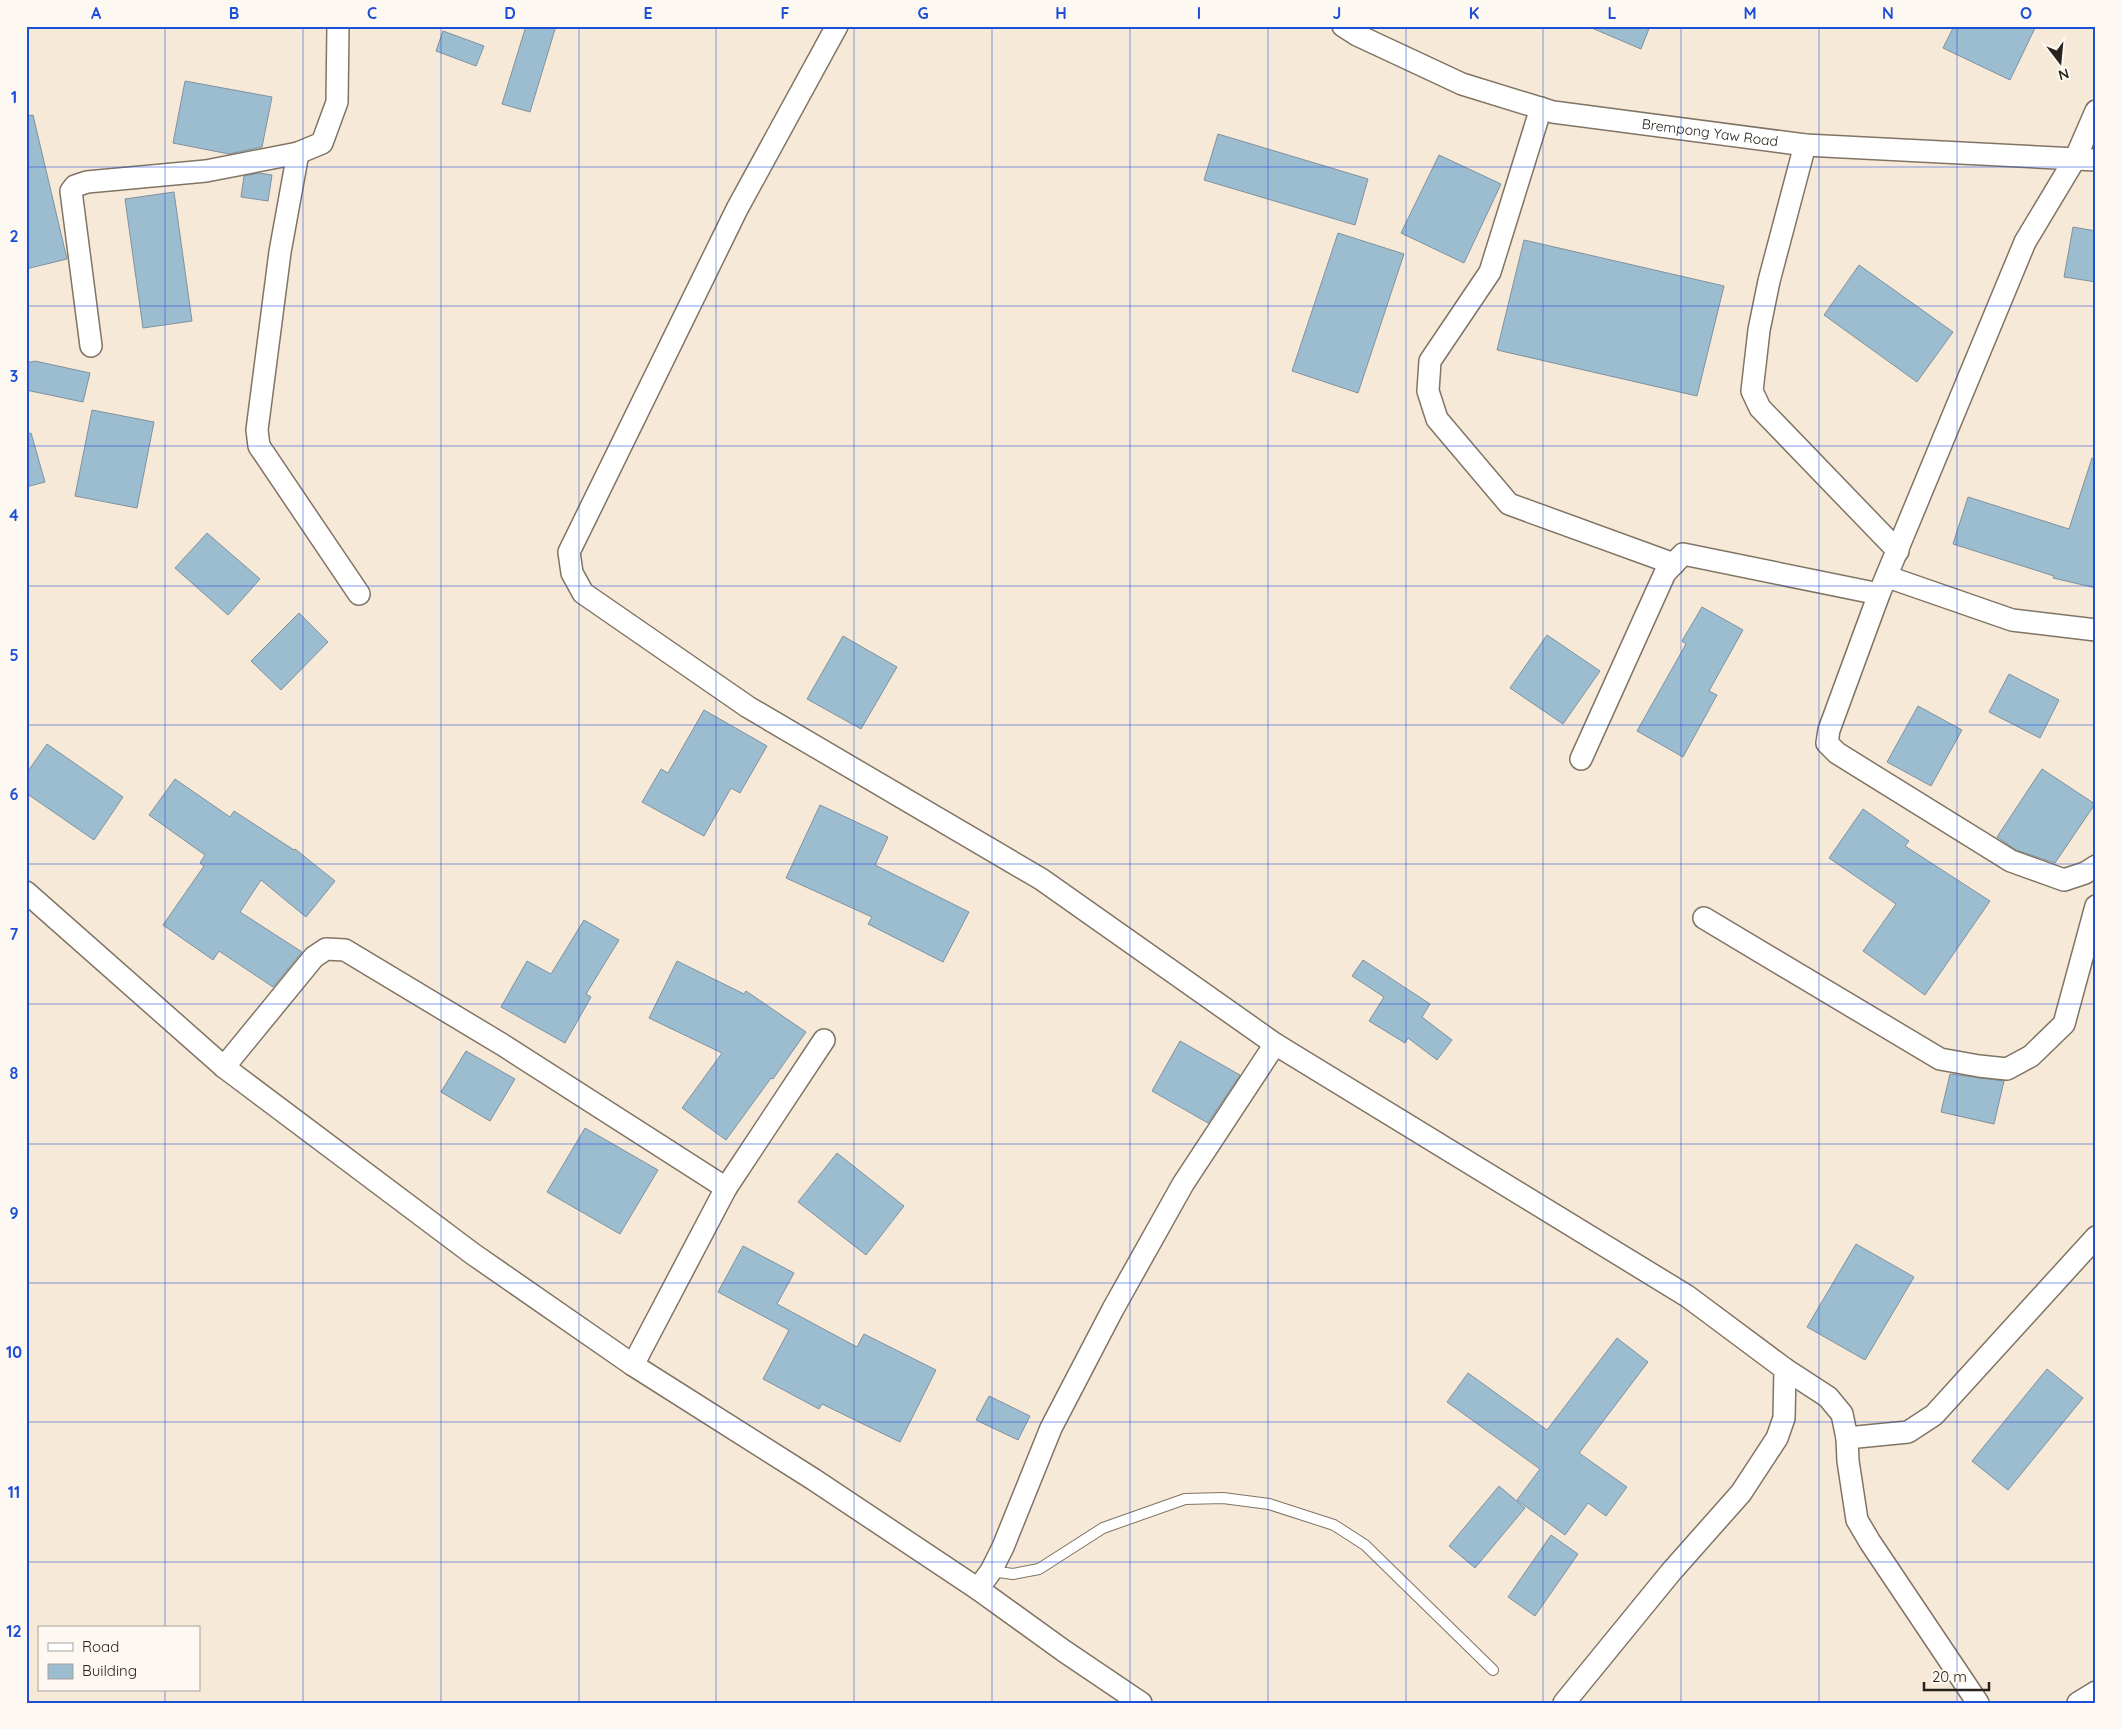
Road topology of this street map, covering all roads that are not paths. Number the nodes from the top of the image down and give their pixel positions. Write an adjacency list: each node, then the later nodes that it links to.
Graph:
1 (338, 26): 7 (street)
2 (836, 26): 21 (street)
3 (1343, 26): 4 (street, Brempong Yaw Road)
4 (1541, 108): 6 (street, Brempong Yaw Road); 11 (street)
5 (2096, 111): 8 (street)
6 (1805, 145): 8 (street, Brempong Yaw Road); 10 (street)
7 (298, 153): 9 (street); 13 (street)
8 (2086, 159): 10 (street)
9 (90, 346)
10 (1898, 551): 12 (street)
11 (1674, 564): 12 (street); 15 (street)
12 (1884, 586): 14 (street); 16 (street)
13 (359, 594)
14 (2096, 630)
15 (1581, 759)
16 (2096, 866)
17 (26, 892): 22 (street)
18 (2096, 906): 19 (street)
19 (1704, 918)
20 (824, 1040): 23 (street)
21 (1275, 1044): 26 (street); 28 (street)
22 (224, 1067): 23 (street); 25 (street)
23 (726, 1188): 25 (street)
24 (2096, 1237): 27 (street)
25 (633, 1365): 29 (street)
26 (1785, 1369): 27 (street); 33 (street)
27 (1847, 1438): 34 (street)
28 (991, 1571): 29 (street); 30 (lane)
29 (978, 1589): 32 (street)
30 (1493, 1670)
31 (2096, 1692): 35 (street)
32 (1141, 1703)
33 (1564, 1703)
34 (1978, 1703)
35 (2078, 1703)

